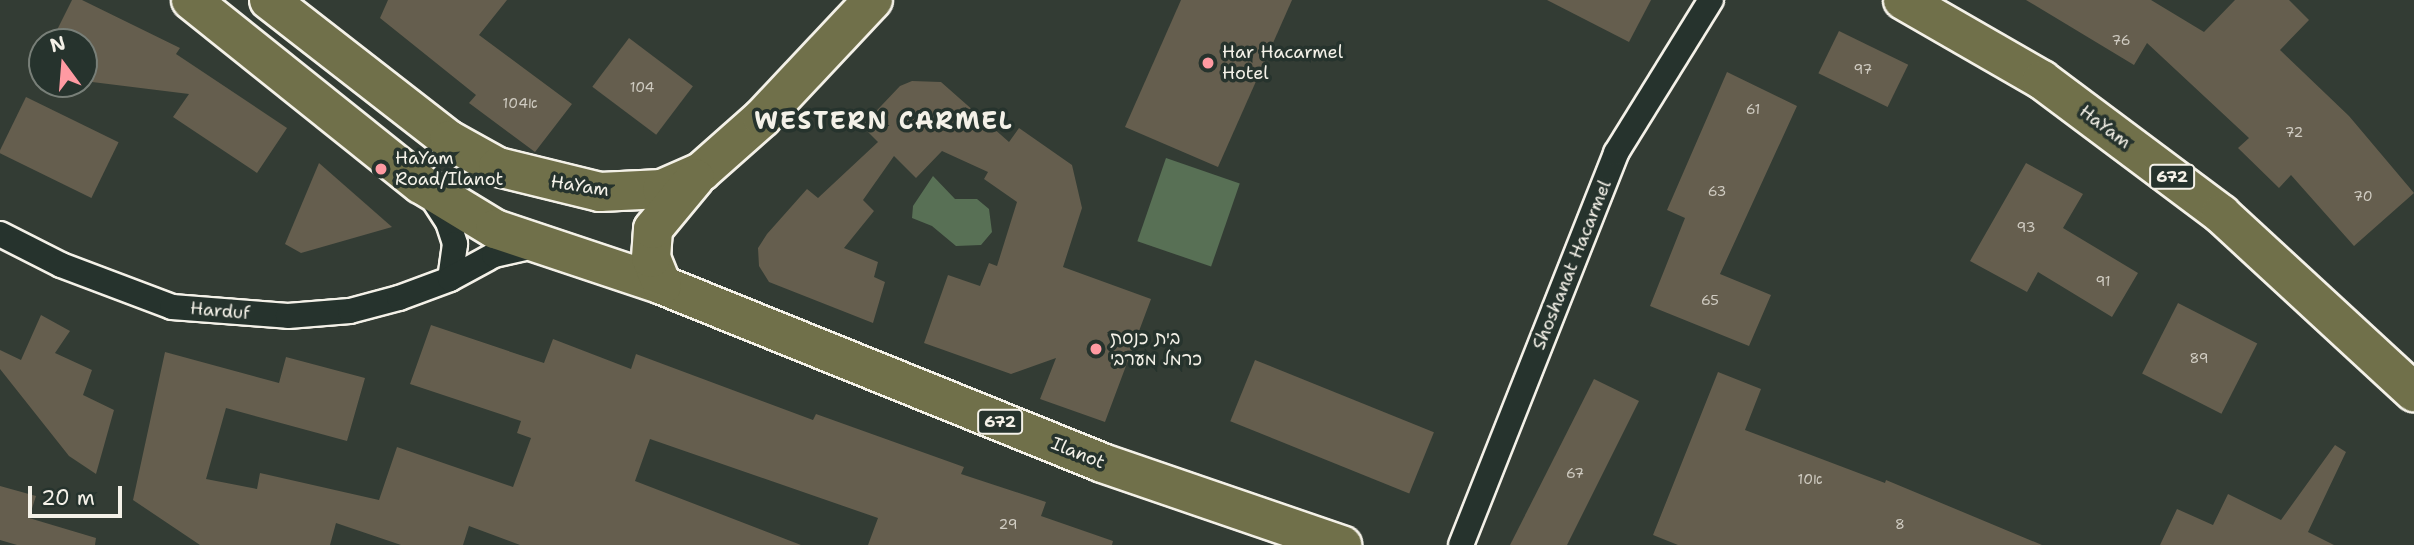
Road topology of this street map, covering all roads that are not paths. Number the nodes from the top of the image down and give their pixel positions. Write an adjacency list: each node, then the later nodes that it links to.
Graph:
1 (191, 0): 7 (main road, 672)
2 (269, 0): 6 (main road, HaYam)
3 (873, 0): 6 (main road, HaYam)
4 (1711, 0): 14 (street, Shoshanat Hacarmel)
5 (1903, 0): 12 (main road, HaYam / 672)
6 (701, 172): 11 (main road)
7 (421, 184): 9 (main road, 672); 10 (street)
8 (0, 234): 10 (street, Harduf)
9 (550, 246): 10 (street, Harduf); 11 (main road, 672)
10 (450, 279)
11 (662, 285): 13 (main road, Ilanot / 672)
12 (2414, 392)
13 (1342, 545)
14 (1461, 545)

